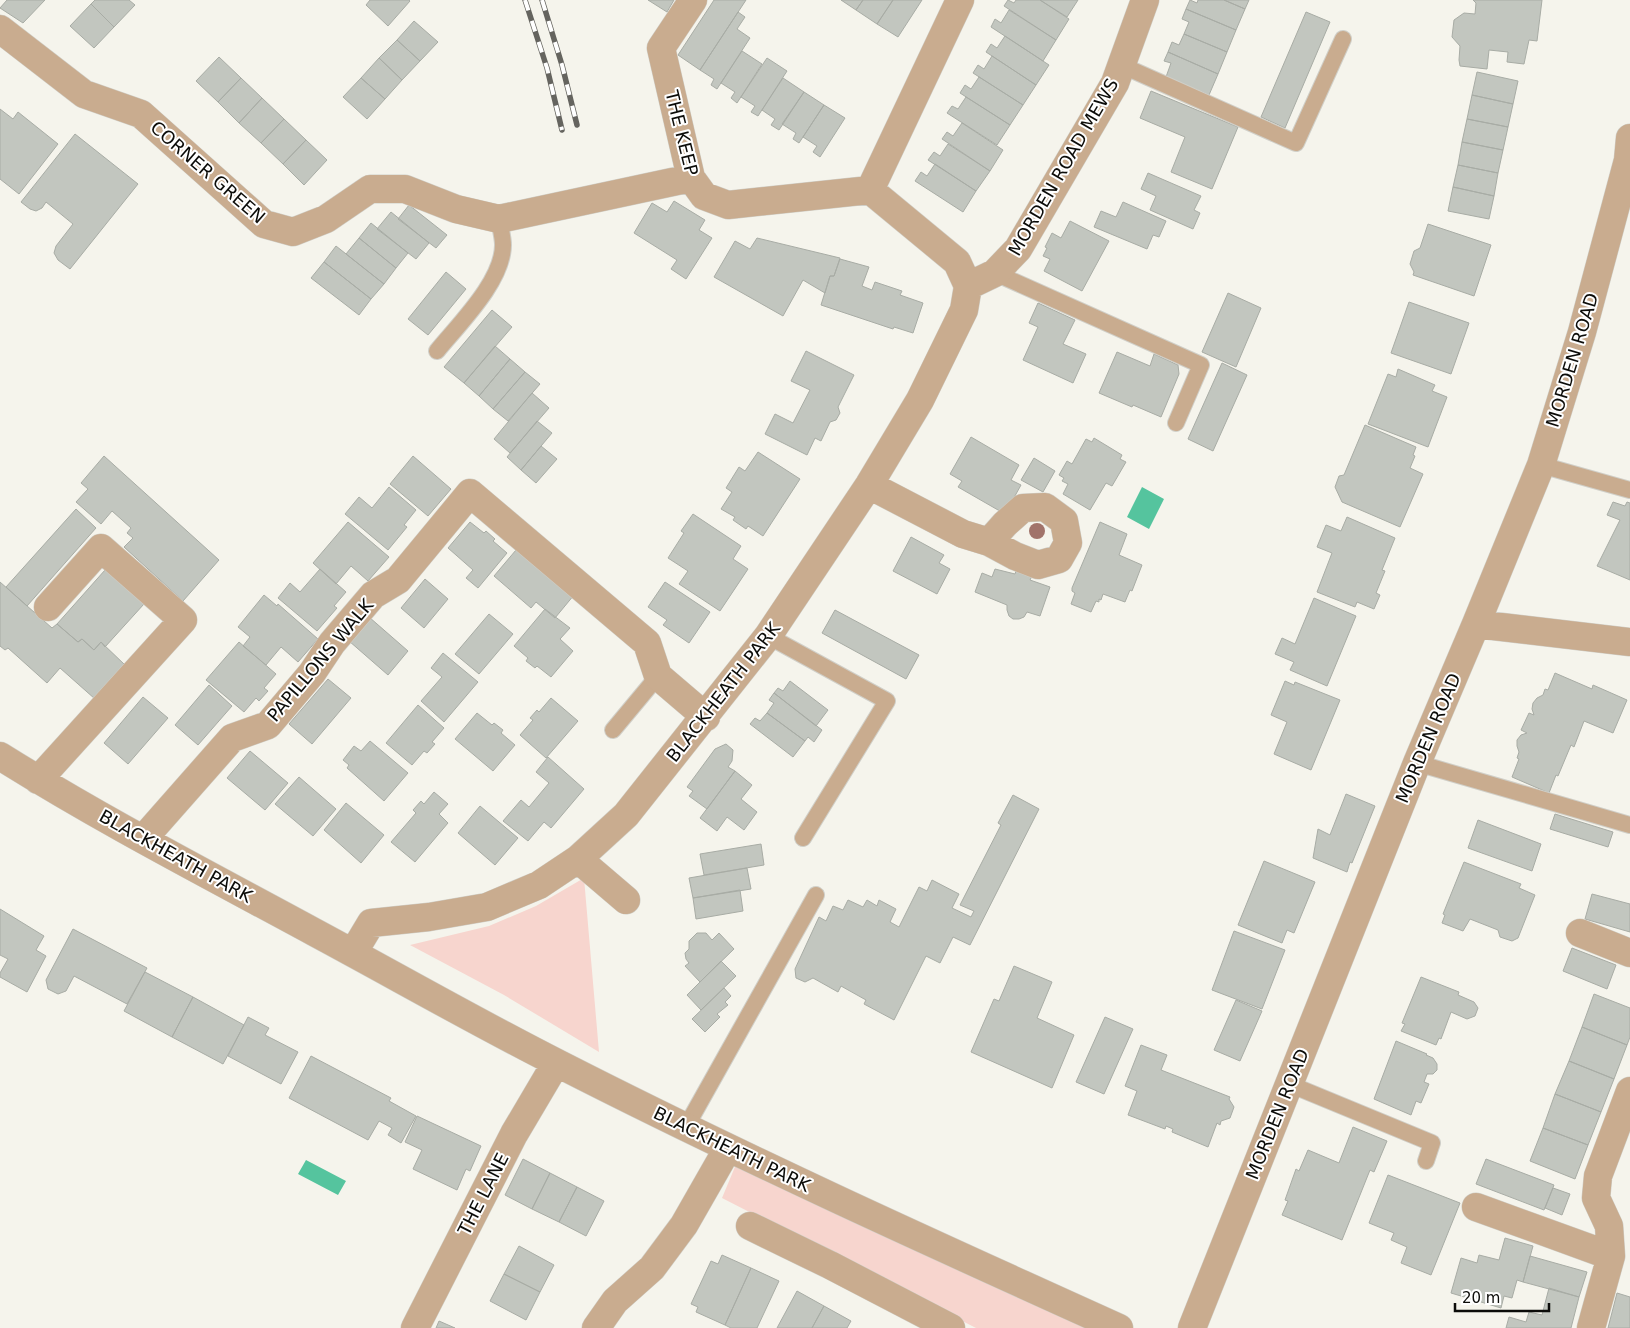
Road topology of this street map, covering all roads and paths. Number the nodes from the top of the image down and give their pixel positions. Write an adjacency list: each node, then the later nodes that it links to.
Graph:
1 (693, 0): 8 (street, THE KEEP)
2 (960, 0): 9 (street)
3 (1146, 0): 6 (street, MORDEN ROAD MEWS)
4 (0, 30): 10 (street, CORNER GREEN)
5 (1342, 39): 6 (lane)
6 (1121, 65): 11 (street, MORDEN ROAD MEWS)
7 (1630, 138): 15 (street, MORDEN ROAD)
8 (691, 178): 9 (street, THE KEEP); 10 (street, CORNER GREEN)
9 (870, 190): 12 (street)
10 (499, 219): 13 (lane)
11 (996, 274): 12 (street, MORDEN ROAD MEWS); 14 (lane)
12 (968, 286): 16 (street, BLACKHEATH PARK)
13 (437, 351)
14 (1176, 423)
15 (1540, 465): 17 (lane); 20 (street, MORDEN ROAD)
16 (869, 485): 18 (street); 21 (street, BLACKHEATH PARK)
17 (1630, 490)
18 (990, 542)
19 (48, 608): 28 (street)
20 (1476, 624): 22 (street); 27 (street, MORDEN ROAD)
21 (768, 636): 24 (street, BLACKHEATH PARK); 30 (lane)
22 (1630, 642)
23 (658, 676): 24 (street); 25 (lane); 31 (street, PAPILLONS WALK)
24 (706, 716): 32 (street, BLACKHEATH PARK)
25 (613, 730)
26 (0, 756): 28 (street, BLACKHEATH PARK)
27 (1417, 762): 29 (lane); 39 (street, MORDEN ROAD)
28 (38, 780): 31 (street, BLACKHEATH PARK)
29 (1630, 825)
30 (803, 838)
31 (143, 839): 36 (street, BLACKHEATH PARK)
32 (578, 859): 34 (street); 36 (street, BLACKHEATH PARK)
33 (816, 895): 41 (lane)
34 (626, 900)
35 (1580, 933): 37 (street)
36 (353, 953): 38 (street, BLACKHEATH PARK)
37 (1630, 953)
38 (556, 1063): 41 (street, BLACKHEATH PARK); 47 (street, THE LANE)
39 (1289, 1084): 43 (lane); 51 (street, MORDEN ROAD)
40 (1630, 1091): 46 (street)
41 (686, 1127): 42 (street, BLACKHEATH PARK)
42 (728, 1148): 48 (street); 50 (street, BLACKHEATH PARK)
43 (1426, 1161)
44 (1476, 1207): 46 (street)
45 (750, 1226): 49 (street)
46 (1610, 1256): 52 (street)
47 (415, 1328)
48 (596, 1328)
49 (951, 1328)
50 (1119, 1328)
51 (1192, 1328)
52 (1591, 1328)

